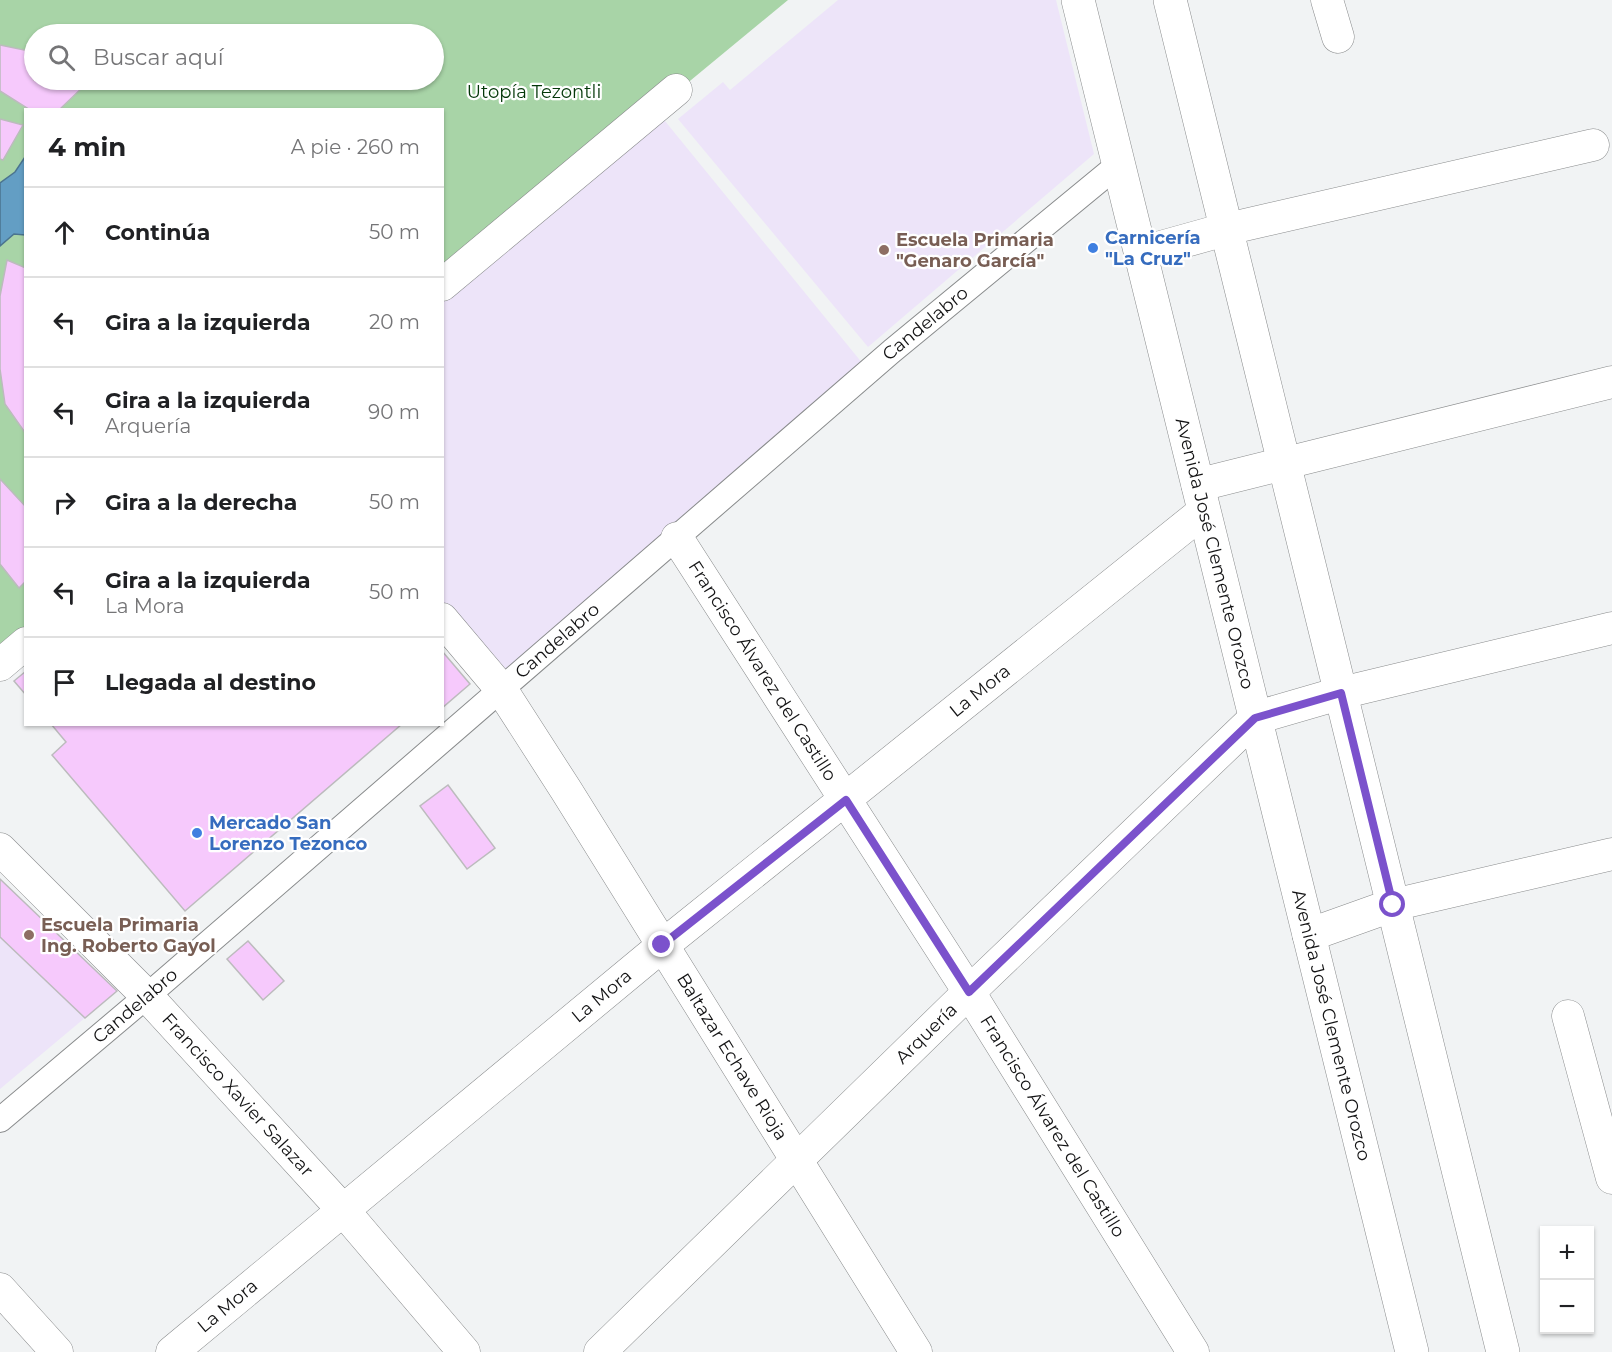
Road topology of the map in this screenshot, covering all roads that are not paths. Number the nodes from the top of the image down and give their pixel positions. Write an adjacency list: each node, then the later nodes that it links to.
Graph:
1 (1078, 0): 7 (street, Avenida José Clemente Orozco)
2 (1170, 0): 8 (street)
3 (1328, 0): 4 (street)
4 (1338, 37)
5 (676, 90): 10 (street)
6 (1593, 146): 8 (street)
7 (1119, 164): 9 (street, Avenida José Clemente Orozco); 14 (street, Candelabro)
8 (1227, 229): 9 (street); 12 (street)
9 (1141, 253): 13 (street, Avenida José Clemente Orozco)
10 (444, 283)
11 (1612, 382): 12 (street)
12 (1286, 463): 13 (street); 20 (street)
13 (1201, 498): 21 (street, Avenida José Clemente Orozco); 22 (street, La Mora)
14 (677, 538): 19 (street, Candelabro); 22 (street, Francisco Álvarez del Castillo)
15 (444, 621): 19 (street, Baltazar Echave Rioja)
16 (1612, 628): 20 (street)
17 (24, 645): 18 (street)
18 (0, 665)
19 (501, 689): 27 (street, Baltazar Echave Rioja); 29 (street, Candelabro)
20 (1341, 693): 21 (street); 25 (street)
21 (1255, 718): 26 (street, Avenida José Clemente Orozco); 28 (street, Arquería)
22 (846, 800): 27 (street, La Mora); 28 (street, Francisco Álvarez del Castillo)
23 (0, 849): 29 (street, Francisco Xavier Salazar)
24 (1612, 854): 25 (street)
25 (1393, 905): 26 (street); 43 (street)
26 (1309, 935): 36 (street, Avenida José Clemente Orozco)
27 (662, 945): 32 (street, Baltazar Echave Rioja); 34 (street, La Mora)
28 (969, 992): 32 (street, Arquería); 42 (street, Francisco Álvarez del Castillo)
29 (147, 996): 31 (street, Candelabro); 34 (street, Francisco Xavier Salazar)
30 (1568, 1016): 33 (street)
31 (0, 1120)
32 (796, 1161): 40 (street, Arquería); 41 (street, Baltazar Echave Rioja)
33 (1612, 1178)
34 (343, 1210): 38 (street, La Mora); 39 (street, Francisco Xavier Salazar)
35 (0, 1289): 37 (street)
36 (1405, 1348)
37 (57, 1352)
38 (172, 1352)
39 (464, 1352)
40 (600, 1352)
41 (915, 1352)
42 (1193, 1352)
43 (1503, 1352)

